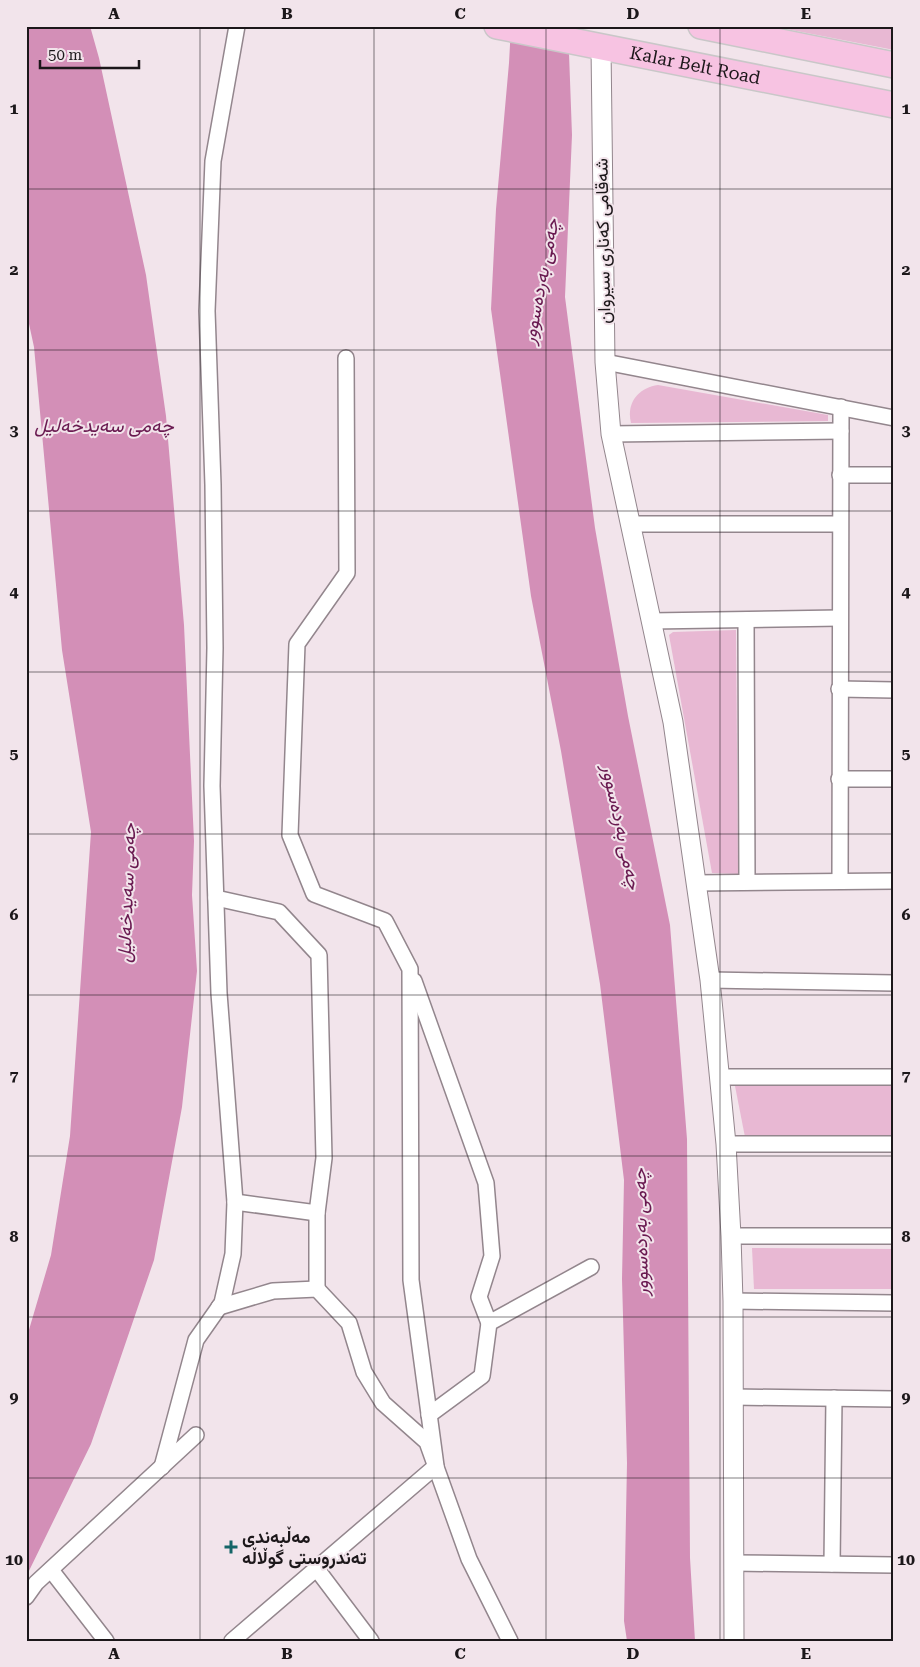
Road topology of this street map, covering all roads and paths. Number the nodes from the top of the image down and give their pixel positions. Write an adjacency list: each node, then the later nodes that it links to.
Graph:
1 (237, 26): 28 (street)
2 (497, 26): 4 (highway, Kalar Belt Road)
3 (701, 26): 5 (highway)
4 (591, 45): 6 (highway, Kalar Belt Road); 8 (street, شەقامی کەناری سیروان)
5 (894, 65)
6 (894, 105)
7 (346, 358): 29 (street)
8 (605, 362): 9 (street); 12 (street, شەقامی کەناری سیروان)
9 (841, 407): 10 (street); 11 (street)
10 (894, 418)
11 (841, 431): 12 (street); 13 (street)
12 (611, 434): 15 (street, شەقامی کەناری سیروان)
13 (840, 475): 14 (street); 16 (street)
14 (894, 476)
15 (630, 524): 16 (street); 19 (street, شەقامی کەناری سیروان)
16 (840, 524): 17 (street)
17 (840, 618): 18 (street); 20 (street)
18 (746, 620): 19 (street); 26 (street)
19 (651, 622): 27 (street, شەقامی کەناری سیروان)
20 (840, 690): 21 (street); 22 (street)
21 (894, 690)
22 (839, 779): 23 (street); 24 (street)
23 (894, 779)
24 (840, 881): 25 (street); 26 (street)
25 (894, 881)
26 (747, 882): 27 (street)
27 (696, 883): 30 (street, شەقامی کەناری سیروان)
28 (216, 898): 36 (street); 37 (street)
29 (410, 969): 45 (street); 49 (street)
30 (710, 980): 31 (street); 32 (street, شەقامی کەناری سیروان)
31 (894, 982)
32 (719, 1077): 33 (street); 34 (street, شەقامی کەناری سیروان)
33 (894, 1077)
34 (726, 1144): 35 (street); 38 (street, شەقامی کەناری سیروان)
35 (894, 1144)
36 (235, 1202): 37 (street); 44 (street)
37 (317, 1213): 41 (street)
38 (731, 1236): 39 (street); 42 (street, شەقامی کەناری سیروان)
39 (894, 1236)
40 (591, 1267): 45 (street)
41 (317, 1289): 44 (street); 51 (street)
42 (733, 1301): 43 (street); 46 (street, شەقامی کەناری سیروان)
43 (894, 1303)
44 (219, 1307): 52 (street)
45 (489, 1323): 49 (street)
46 (734, 1397): 47 (street); 53 (street, شەقامی کەناری سیروان)
47 (834, 1398): 48 (street); 54 (street)
48 (894, 1399)
49 (429, 1415): 51 (street)
50 (196, 1435): 52 (street)
51 (436, 1466): 56 (street); 62 (street)
52 (162, 1467): 57 (street)
53 (734, 1563): 54 (street); 63 (street, شەقامی کەناری سیروان)
54 (832, 1564): 55 (street)
55 (894, 1566)
56 (316, 1568): 60 (street); 61 (street)
57 (51, 1570): 58 (street); 59 (street)
58 (26, 1597)
59 (106, 1641)
60 (232, 1641)
61 (371, 1641)
62 (510, 1641)
63 (734, 1641)

